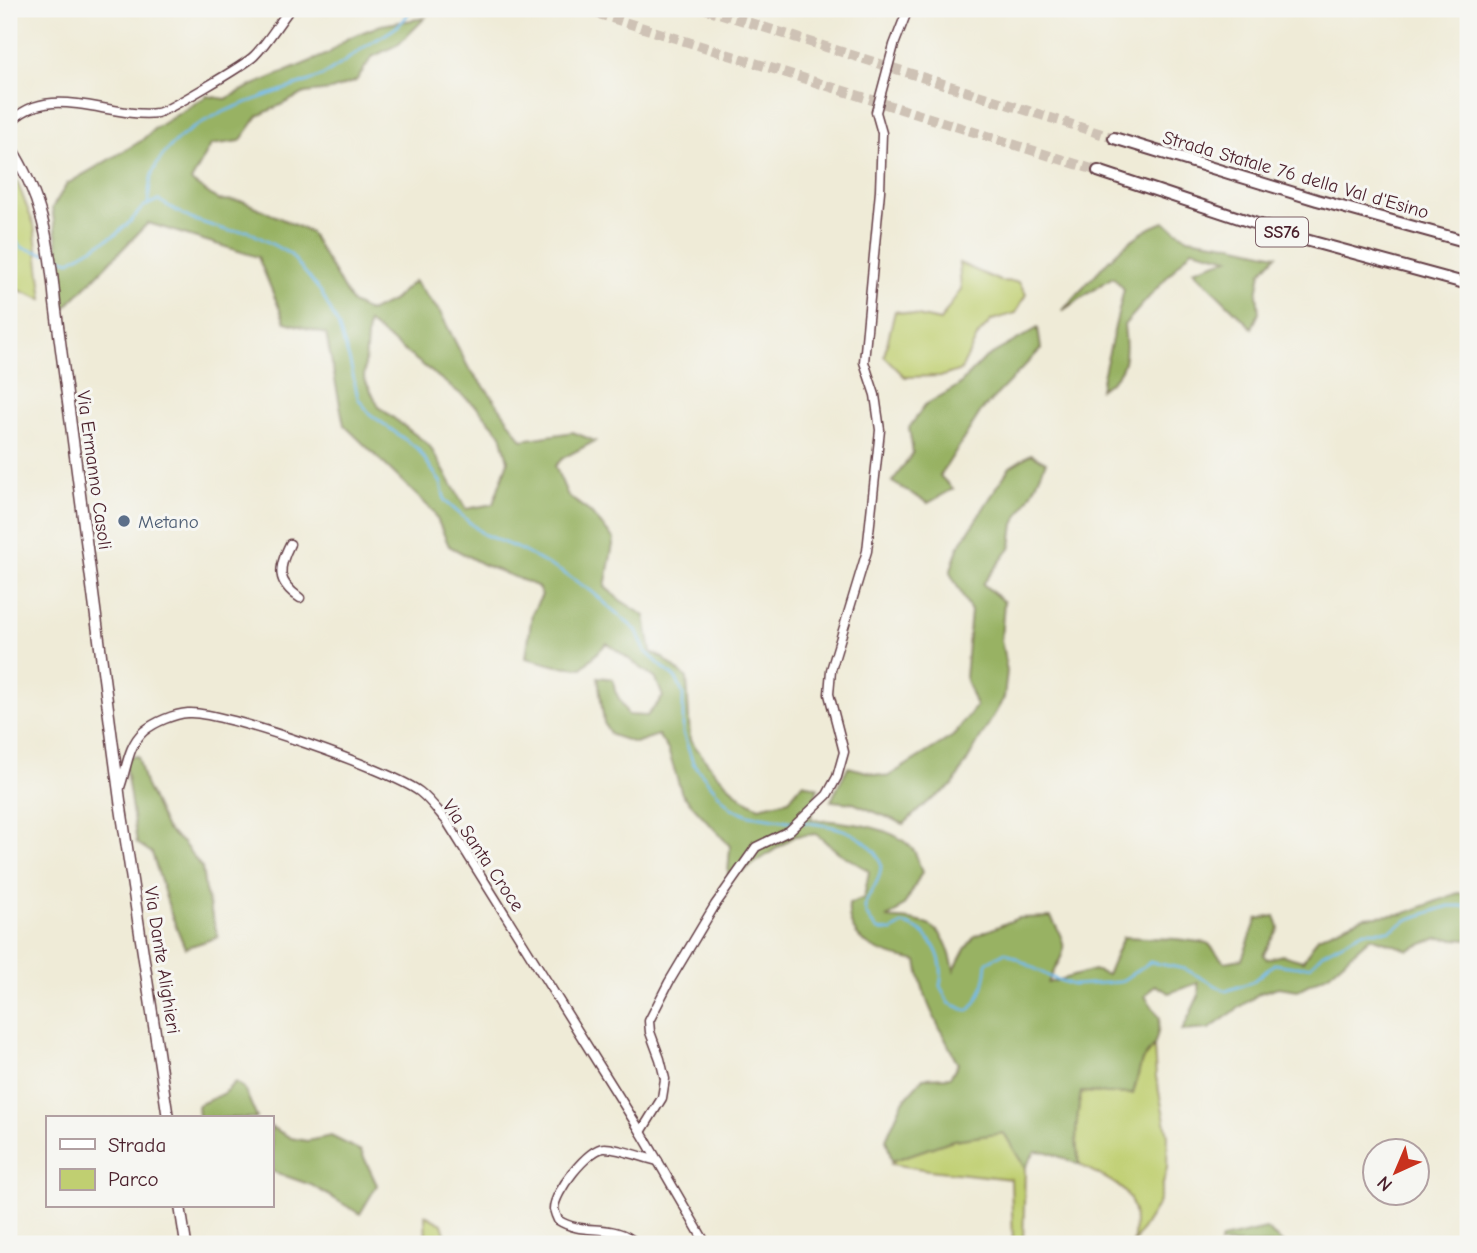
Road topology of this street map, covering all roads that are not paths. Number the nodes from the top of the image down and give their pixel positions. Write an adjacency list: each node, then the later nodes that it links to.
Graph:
1 (290, 9): 3 (street)
2 (908, 9): 14 (street)
3 (9, 124)
4 (1114, 138): 7 (highway, Strada Statale 76 della Val d'Esino / SS76)
5 (9, 145): 11 (main road, Via Ermanno Casoli)
6 (1098, 171): 8 (highway, SS76)
7 (1468, 242)
8 (1468, 284)
9 (290, 544): 10 (street)
10 (300, 598)
11 (119, 790): 12 (main road, Via Ermanno Casoli); 14 (street, Via Santa Croce)
12 (121, 808): 13 (main road, Via Dante Alighieri)
13 (168, 1116)
14 (640, 1132): 15 (street, Via Santa Croce)
15 (658, 1161): 18 (street); 19 (street, Via Santa Croce)
16 (180, 1208): 17 (main road)
17 (186, 1244)
18 (636, 1244)
19 (706, 1244)

